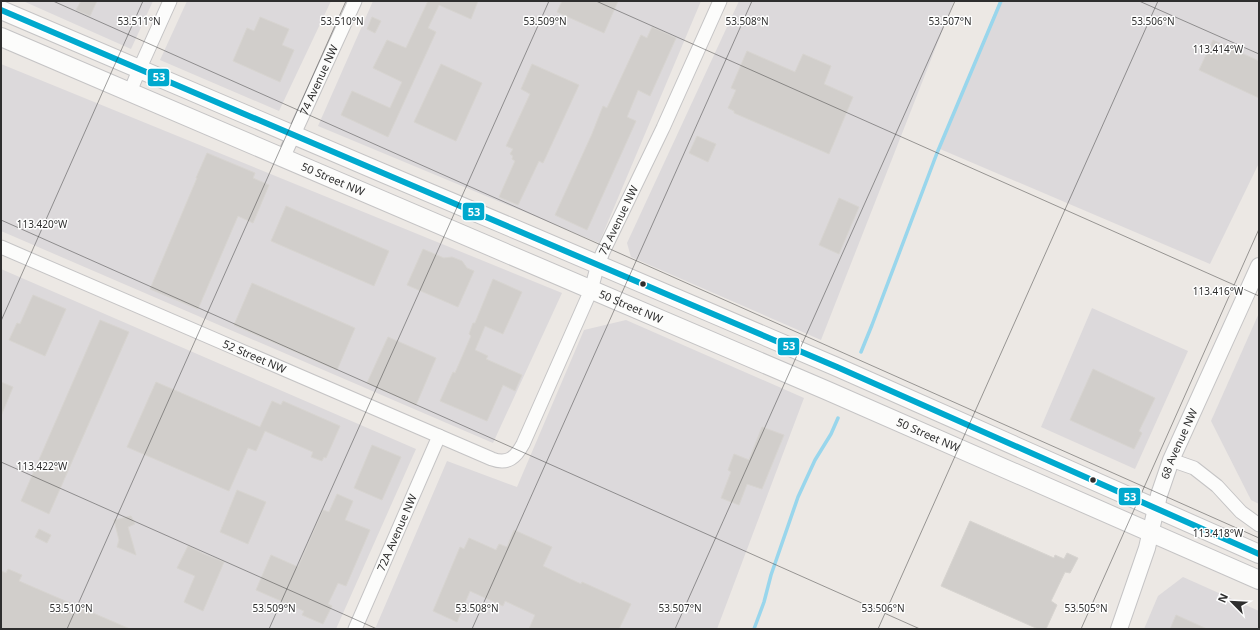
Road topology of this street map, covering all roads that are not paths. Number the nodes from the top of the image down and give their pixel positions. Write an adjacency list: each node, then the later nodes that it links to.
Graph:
1 (170, 1): 6 (street)
2 (355, 1): 8 (street, 74 Avenue NW)
3 (720, 1): 11 (street, 72 Avenue NW)
4 (1, 10): 6 (main road)
5 (1, 37): 7 (main road, 50 Street NW)
6 (139, 70): 7 (street); 8 (main road)
7 (130, 92): 9 (main road, 50 Street NW)
8 (293, 135): 9 (street, 74 Avenue NW); 11 (main road)
9 (283, 158): 13 (main road, 50 Street NW)
10 (1, 247): 14 (street, 52 Street NW)
11 (598, 264): 13 (street, 72 Avenue NW); 17 (main road)
12 (1259, 266): 16 (street, 68 Avenue NW)
13 (591, 290): 15 (street, 72 Avenue NW); 19 (main road, 50 Street NW)
14 (439, 436): 15 (street, 52 Street NW); 22 (street, 72A Avenue NW)
15 (509, 460)
16 (1171, 460): 17 (street, 68 Avenue NW); 18 (street)
17 (1156, 509): 19 (street, 68 Avenue NW); 20 (main road)
18 (1259, 525)
19 (1151, 533): 21 (main road, 50 Street NW); 23 (street, 68 Avenue NW)
20 (1259, 554)
21 (1259, 580)
22 (355, 629)
23 (1119, 629)

